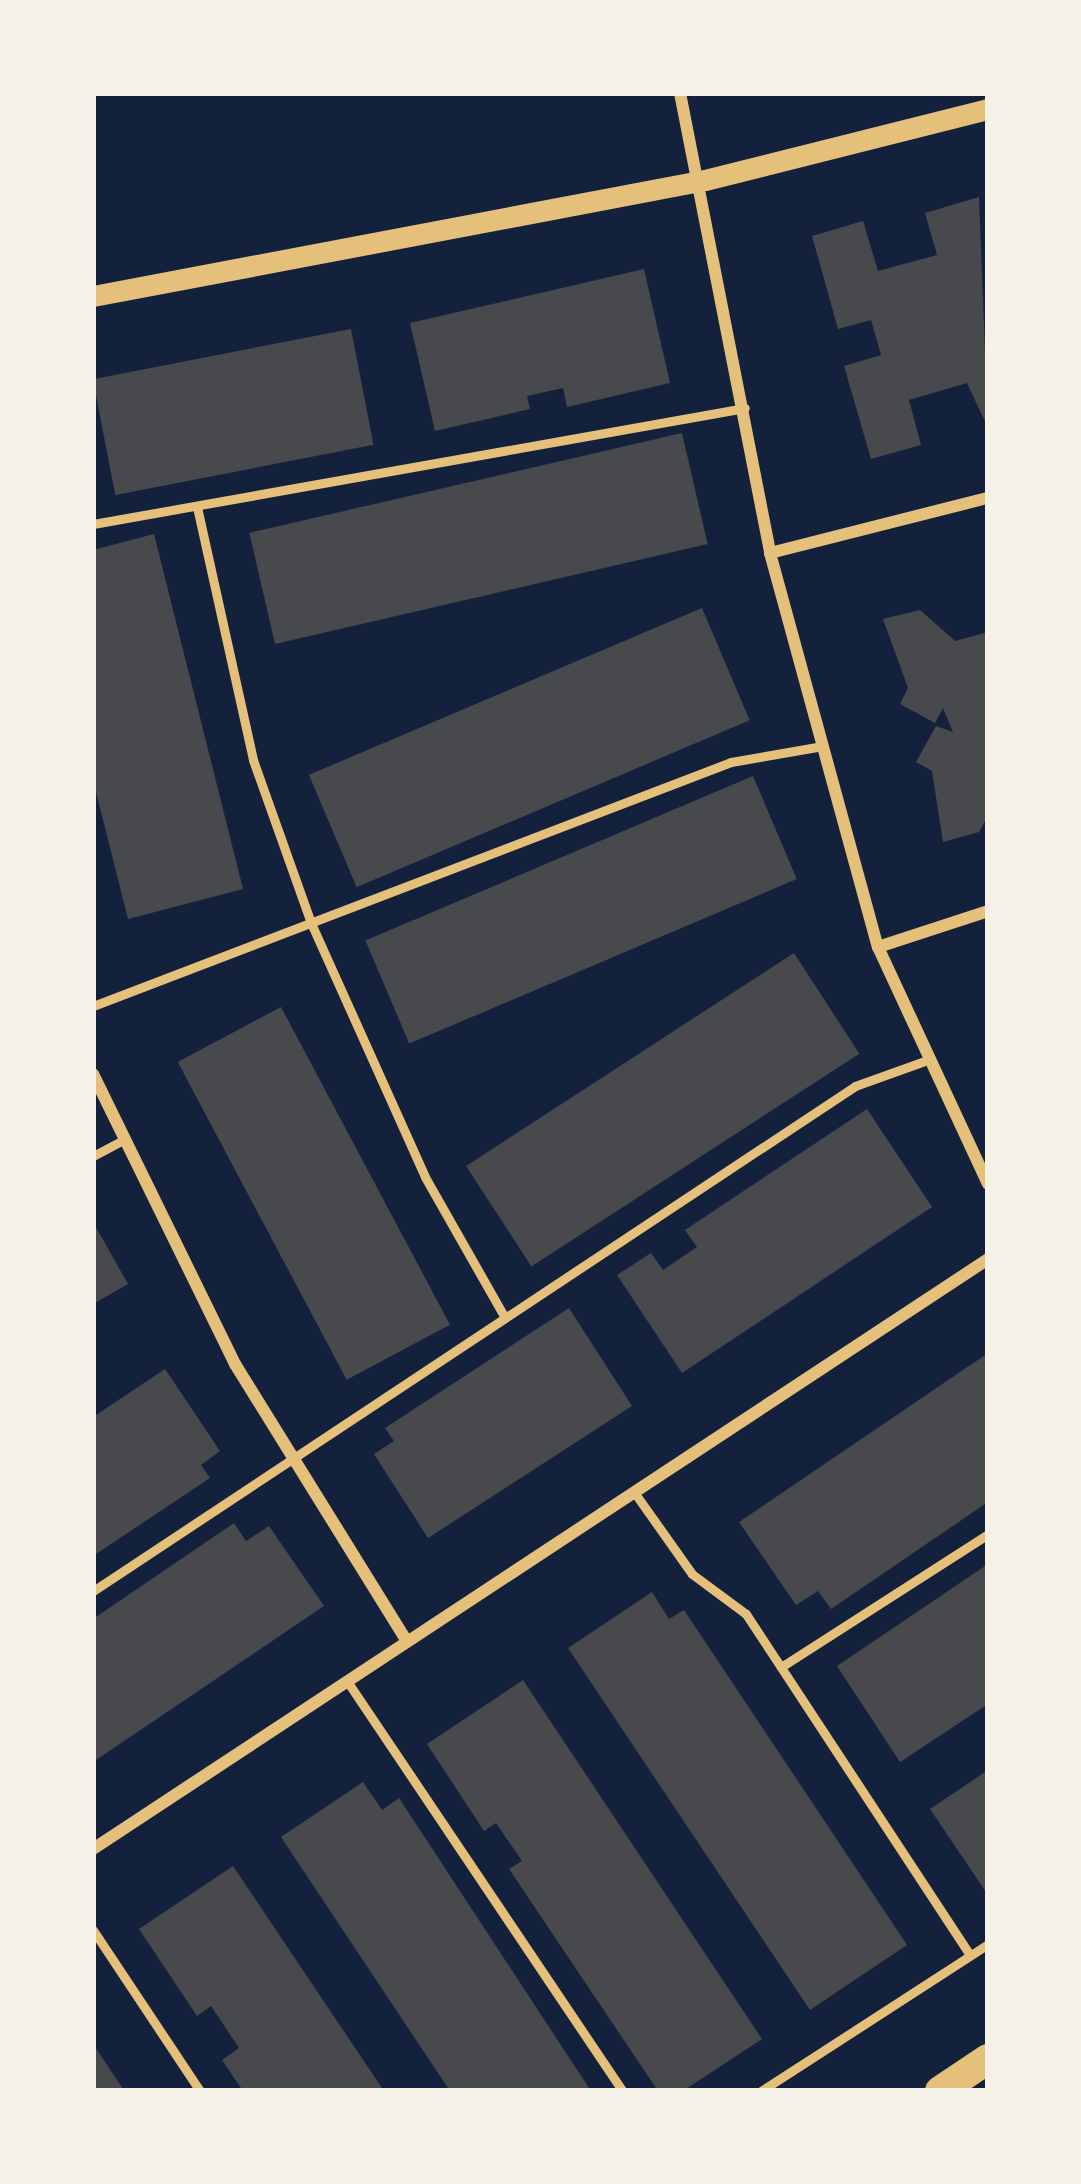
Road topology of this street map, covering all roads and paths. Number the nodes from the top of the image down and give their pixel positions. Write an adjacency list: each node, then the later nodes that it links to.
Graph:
1 (680, 93): 3 (street)
2 (988, 109): 3 (street)
3 (704, 180): 4 (street); 5 (street)
4 (93, 296)
5 (745, 408): 7 (lane); 9 (street)
6 (988, 498): 9 (street)
7 (197, 508): 8 (lane); 12 (lane)
8 (93, 524)
9 (770, 553): 10 (street)
10 (823, 746): 12 (lane); 13 (street)
11 (988, 911): 13 (street)
12 (311, 923): 14 (lane); 21 (lane)
13 (878, 946): 15 (street)
14 (93, 1006)
15 (930, 1059): 19 (street); 21 (lane)
16 (93, 1074): 17 (street)
17 (124, 1139): 18 (lane); 22 (street)
18 (93, 1156)
19 (988, 1184)
20 (988, 1259): 23 (street)
21 (505, 1318): 22 (lane)
22 (292, 1457): 25 (lane); 26 (street)
23 (634, 1492): 26 (street); 27 (lane)
24 (988, 1534): 27 (lane)
25 (93, 1591)
26 (407, 1641): 28 (street)
27 (781, 1667): 32 (lane)
28 (347, 1681): 29 (street); 36 (lane)
29 (93, 1849)
30 (93, 1930): 34 (lane)
31 (988, 1944): 32 (lane)
32 (970, 1955): 37 (lane)
33 (988, 2059): 38 (main road)
34 (198, 2087): 35 (lane)
35 (183, 2091)
36 (623, 2091)
37 (760, 2091)
38 (940, 2091)

